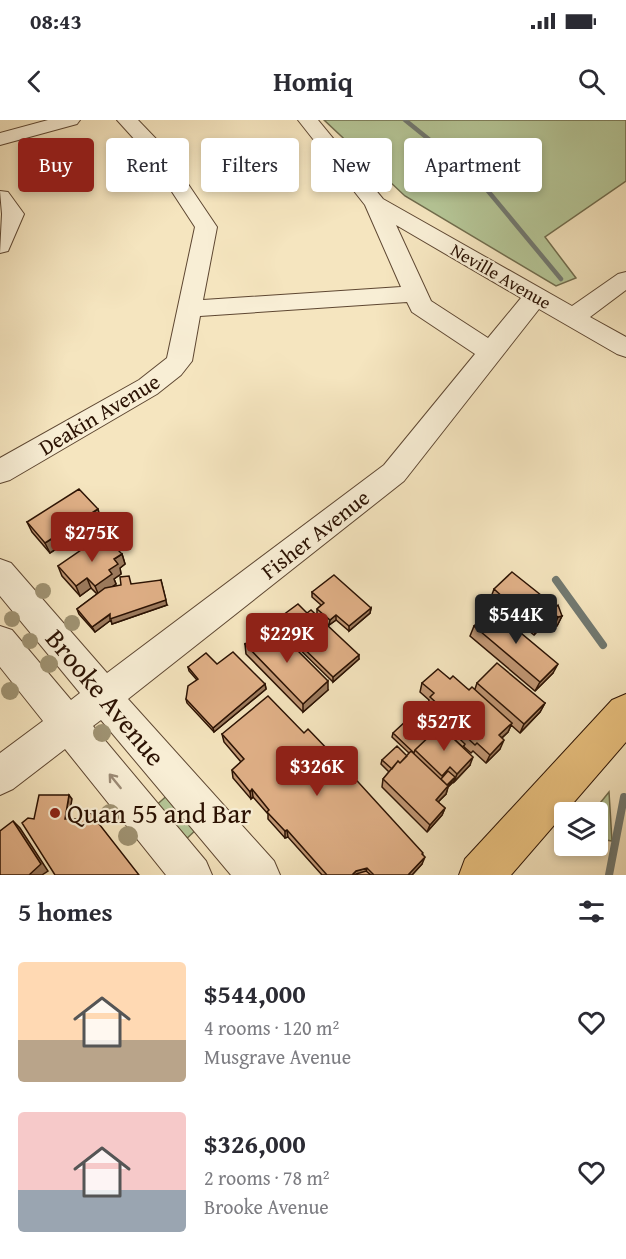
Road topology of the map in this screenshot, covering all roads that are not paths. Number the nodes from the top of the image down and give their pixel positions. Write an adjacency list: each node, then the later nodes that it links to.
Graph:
1 (70, 120): 4 (street)
2 (128, 120): 11 (street, Deakin Avenue)
3 (308, 120): 6 (street, Neville Avenue)
4 (0, 140)
5 (0, 197): 7 (street)
6 (375, 204): 9 (street, Neville Avenue); 10 (street, Neville Avenue)
7 (0, 246)
8 (626, 279): 12 (street)
9 (416, 294): 11 (street); 14 (street, Neville Avenue)
10 (536, 296): 12 (street, Neville Avenue); 14 (street, Fisher Avenue)
11 (191, 309): 15 (street, Deakin Avenue)
12 (573, 317): 13 (street, Neville Avenue)
13 (626, 348)
14 (490, 352): 18 (street, Fisher Avenue)
15 (0, 472)
16 (0, 573): 18 (street, Brooke Avenue)
17 (0, 641): 20 (street, Brooke Avenue)
18 (105, 697): 20 (street, Fisher Avenue); 23 (street, Brooke Avenue)
19 (626, 713): 24 (main road)
20 (68, 724): 21 (street, Fisher Avenue); 22 (street, Brooke Avenue, one-way to 20)
21 (0, 776)
22 (192, 875)
23 (260, 875)
24 (481, 875)

